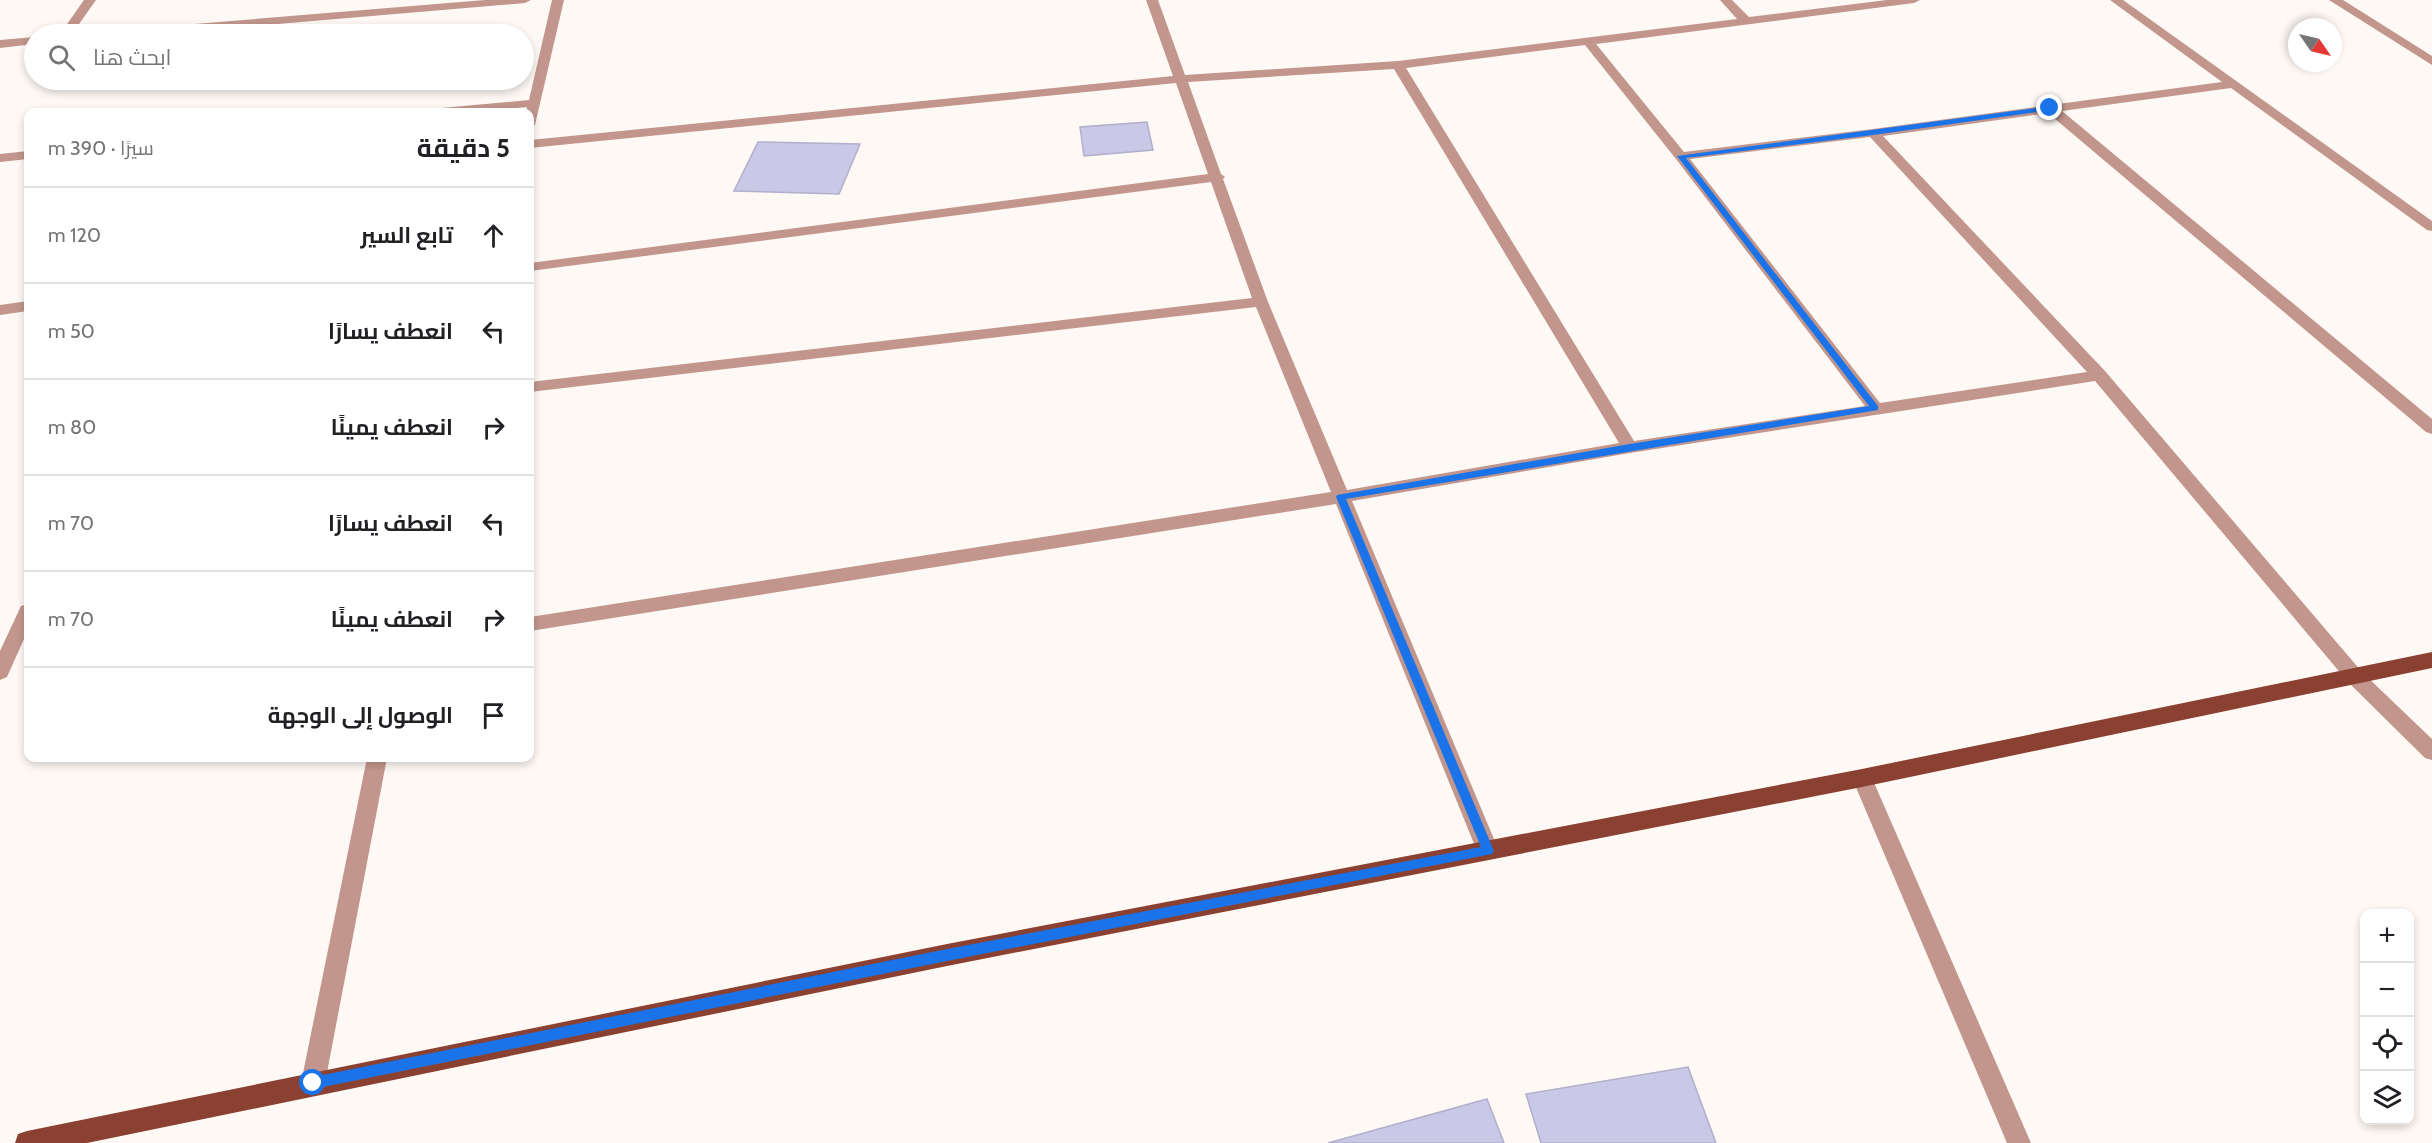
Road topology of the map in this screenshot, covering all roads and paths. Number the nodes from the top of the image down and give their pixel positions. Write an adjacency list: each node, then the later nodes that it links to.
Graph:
1 (90, 0): 10 (street)
2 (525, 0): 11 (street)
3 (558, 0): 19 (street)
4 (1152, 0): 17 (street)
5 (1726, 0): 9 (street)
6 (1914, 0): 9 (street)
7 (2116, 0): 18 (street)
8 (2335, 0): 15 (street)
9 (1745, 20): 12 (street)
10 (73, 24)
11 (218, 24)
12 (1587, 40): 16 (street); 26 (street)
13 (24, 42): 14 (street)
14 (0, 44)
15 (2432, 61)
16 (1398, 64): 17 (street); 38 (street)
17 (1180, 79): 24 (street); 28 (street)
18 (2235, 84): 22 (street); 29 (street)
19 (534, 103): 20 (street); 21 (street)
20 (483, 108)
21 (533, 108)
22 (2050, 108): 23 (street); 37 (street)
23 (1873, 133): 26 (street); 34 (street)
24 (534, 144)
25 (24, 155): 27 (street)
26 (1681, 156): 36 (street)
27 (0, 158)
28 (1218, 177): 30 (street); 31 (street)
29 (2432, 226)
30 (534, 266)
31 (1261, 302): 35 (street); 39 (street)
32 (24, 307): 33 (street)
33 (0, 310)
34 (2099, 375): 36 (street); 44 (street)
35 (534, 387)
36 (1875, 408): 38 (street)
37 (2432, 428)
38 (1630, 447): 39 (street)
39 (1341, 497): 41 (street); 48 (street)
40 (24, 620): 43 (street)
41 (534, 623)
42 (2432, 660): 44 (main road)
43 (0, 672)
44 (2355, 677): 45 (street); 47 (main road)
45 (2432, 752)
46 (375, 762): 49 (street)
47 (1862, 778): 48 (main road); 51 (street)
48 (1488, 851): 49 (main road)
49 (313, 1083): 50 (main road)
50 (27, 1143)
51 (2019, 1143)

